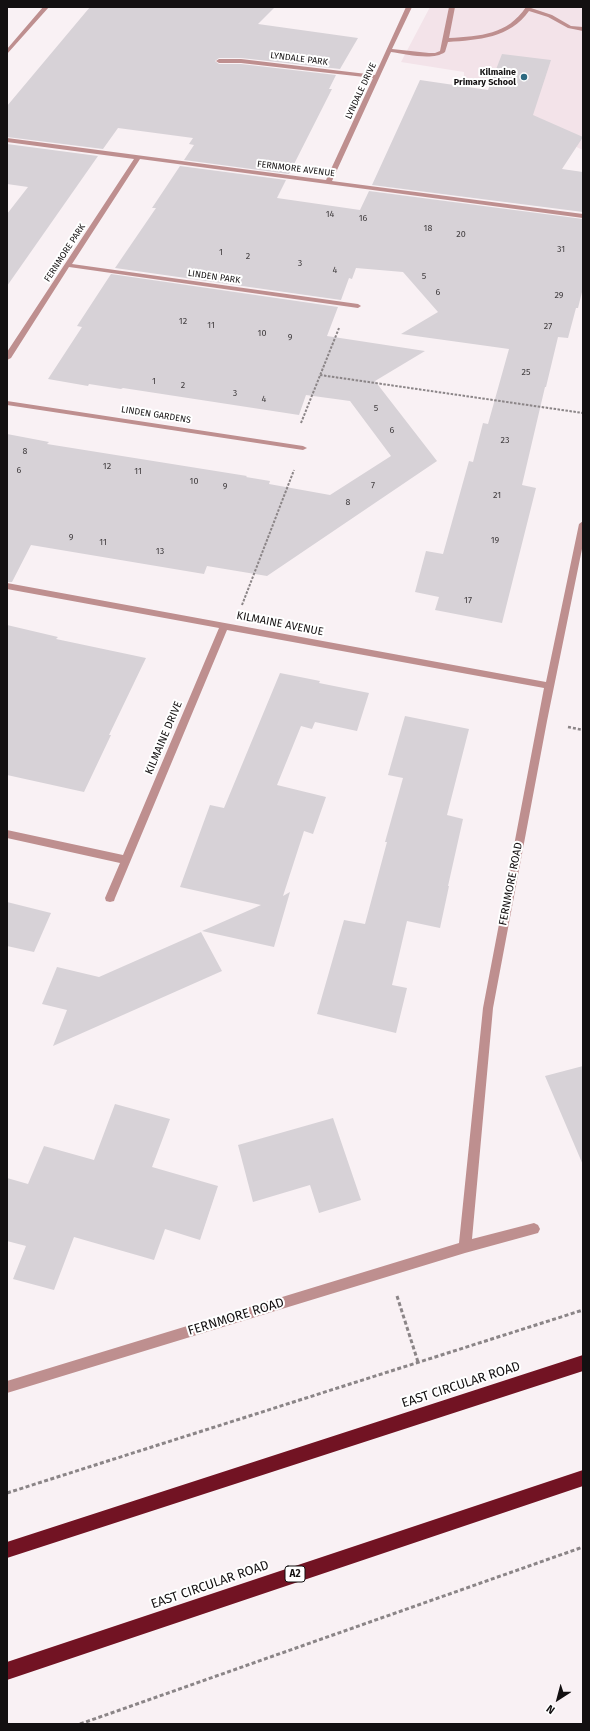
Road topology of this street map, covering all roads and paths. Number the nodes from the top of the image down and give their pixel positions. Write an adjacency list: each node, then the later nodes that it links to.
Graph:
1 (46, 7): 8 (street)
2 (409, 7): 7 (street, LYNDALE DRIVE)
3 (452, 7): 6 (street)
4 (529, 8): 5 (street); 6 (street)
5 (583, 29)
6 (446, 40): 7 (street)
7 (390, 50): 10 (street, LYNDALE DRIVE)
8 (7, 52)
9 (219, 61): 10 (street, LYNDALE PARK)
10 (377, 77): 13 (street, LYNDALE DRIVE)
11 (7, 140): 12 (street, FERNMORE AVENUE)
12 (138, 157): 13 (street, FERNMORE AVENUE); 15 (street, FERNMORE PARK)
13 (328, 182): 14 (street, FERNMORE AVENUE)
14 (583, 216)
15 (67, 265): 16 (street, LINDEN PARK); 18 (street, FERNMORE PARK)
16 (349, 305): 17 (street, LINDEN PARK); 19 (path)
17 (358, 306)
18 (7, 358)
19 (320, 375): 21 (path); 22 (path)
20 (7, 403): 22 (street, LINDEN GARDENS)
21 (583, 413)
22 (291, 446): 23 (street, LINDEN GARDENS)
23 (303, 448): 26 (path)
24 (583, 524): 27 (street, FERNMORE ROAD)
25 (7, 586): 26 (street, KILMAINE AVENUE)
26 (228, 627): 27 (street, KILMAINE AVENUE); 29 (street, KILMAINE DRIVE)
27 (550, 686): 32 (street, FERNMORE ROAD)
28 (7, 834): 29 (street)
29 (126, 860): 30 (street, KILMAINE DRIVE)
30 (110, 898)
31 (534, 1229): 32 (street, FERNMORE ROAD)
32 (465, 1247): 33 (street, FERNMORE ROAD)
33 (388, 1270): 35 (path); 37 (street, FERNMORE ROAD)
34 (583, 1310): 35 (path)
35 (418, 1362): 39 (path)
36 (583, 1363): 41 (highway, EAST CIRCULAR ROAD)
37 (7, 1386)
38 (583, 1478): 42 (highway, EAST CIRCULAR ROAD / A2)
39 (7, 1493)
40 (583, 1547): 43 (path)
41 (7, 1550)
42 (7, 1671)
43 (80, 1724)

